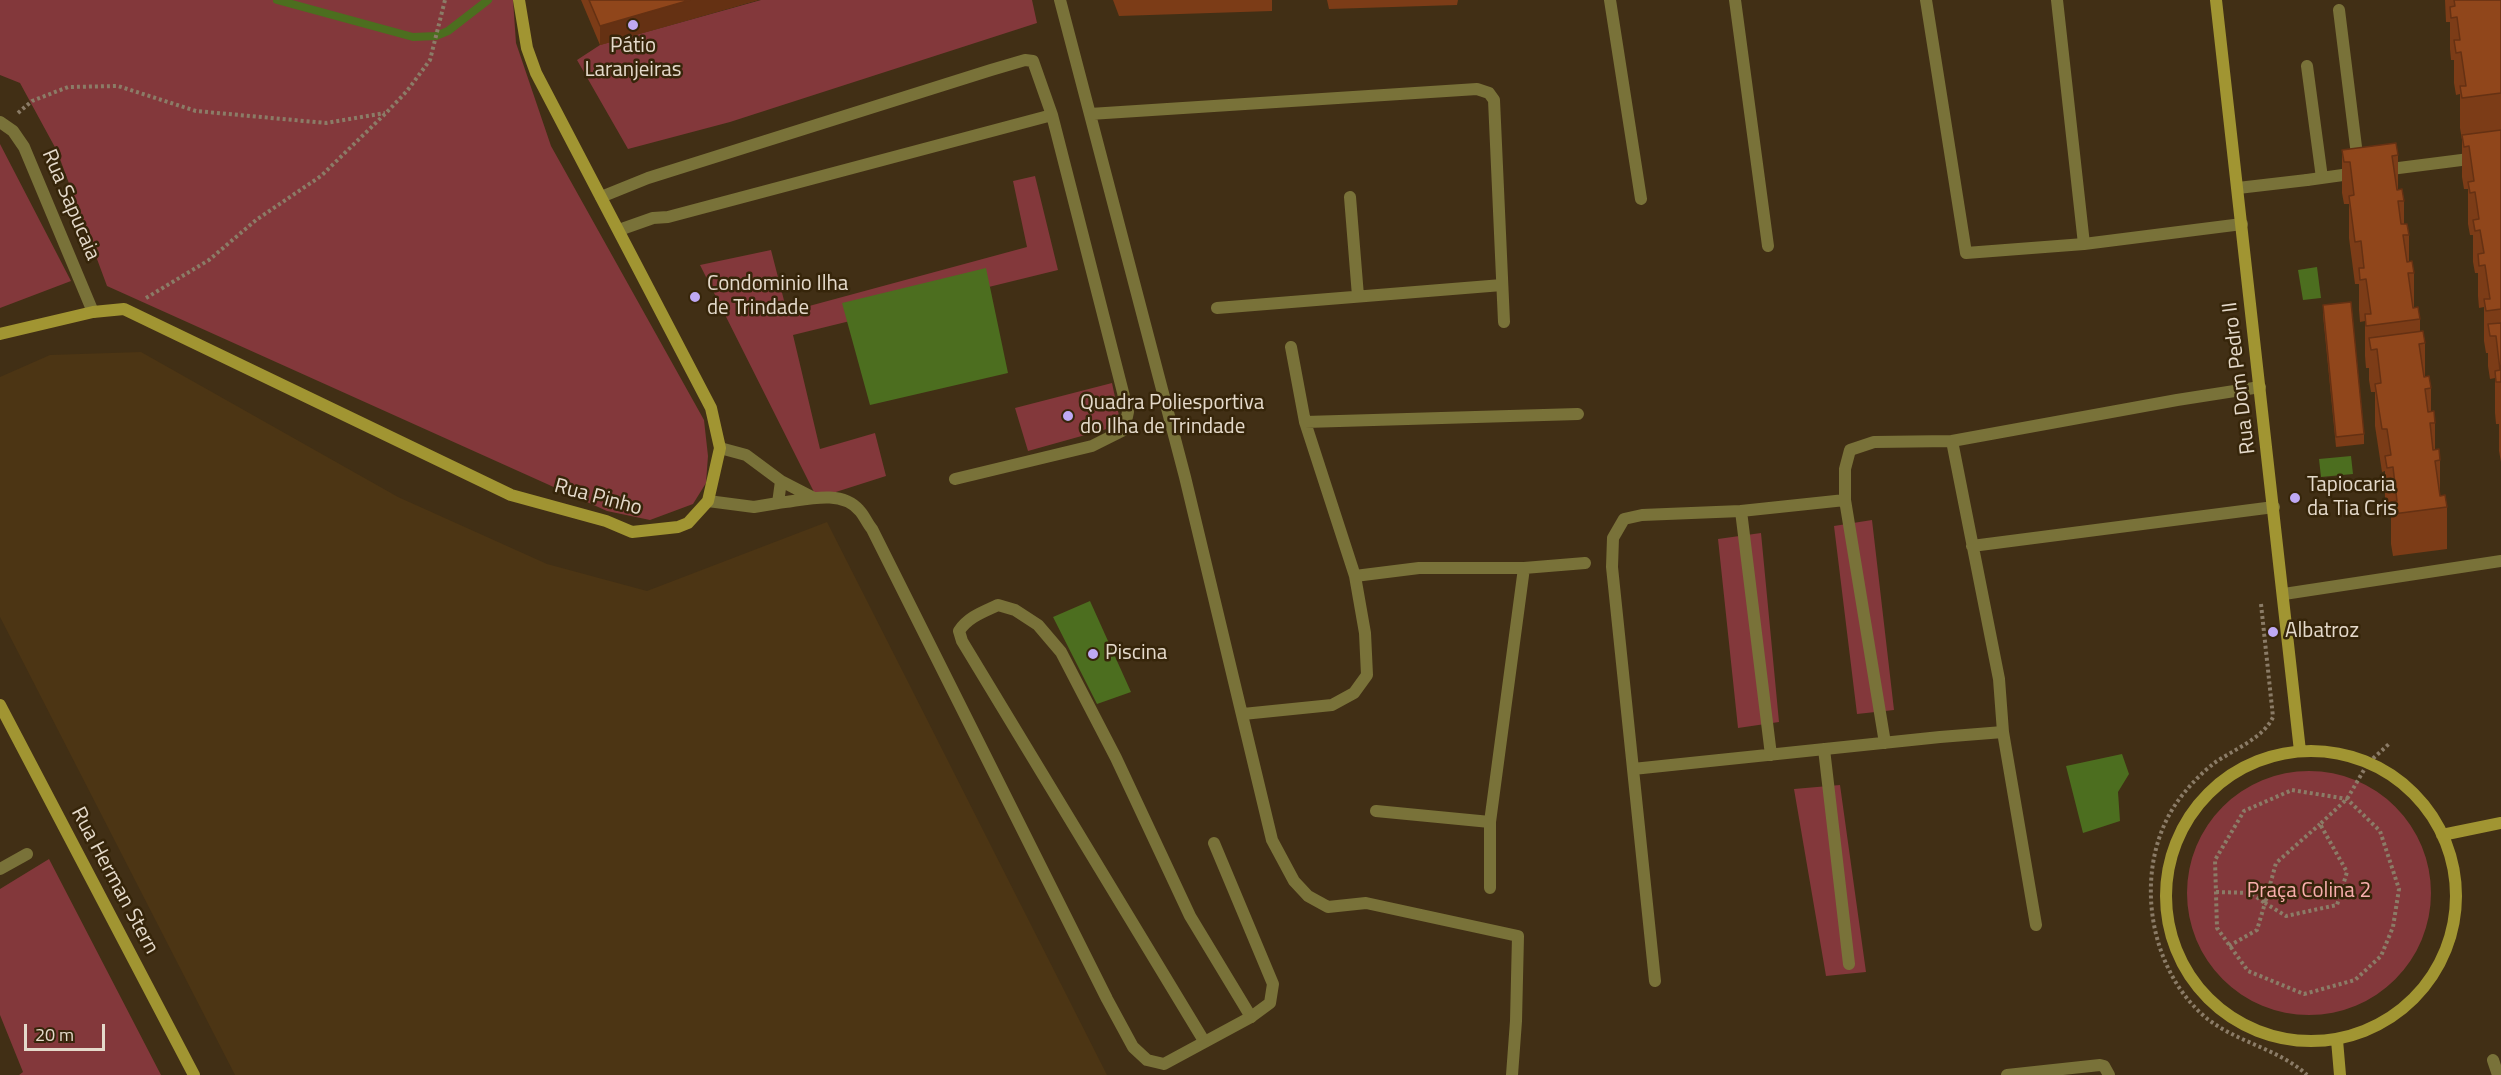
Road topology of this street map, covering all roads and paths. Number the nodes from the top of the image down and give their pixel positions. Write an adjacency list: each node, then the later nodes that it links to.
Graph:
1 (445, 0): 11 (path)
2 (519, 0): 19 (street, Rua Pinho)
3 (1060, 0): 12 (street)
4 (1610, 0): 21 (street)
5 (1735, 0): 25 (street)
6 (1926, 0): 24 (street)
7 (2057, 0): 24 (street)
8 (2216, 0): 18 (street, Rua Dom Pedro II)
9 (2339, 10): 16 (street)
10 (2307, 66): 17 (street)
11 (386, 113): 14 (path); 29 (path)
12 (1090, 114): 26 (street); 55 (street)
13 (1052, 115): 19 (street); 23 (street); 39 (street)
14 (2, 123): 30 (street, Rua Sapucaia)
15 (2501, 155): 16 (street)
16 (2359, 173): 17 (street)
17 (2322, 178): 18 (street)
18 (2238, 188): 22 (street, Rua Dom Pedro II)
19 (601, 197): 23 (street, Rua Pinho)
20 (1350, 197): 27 (street)
21 (1641, 199)
22 (2242, 224): 24 (street); 34 (street, Rua Dom Pedro II)
23 (619, 230): 38 (street, Rua Pinho)
24 (2084, 244)
25 (1768, 246)
26 (1502, 285): 27 (street); 31 (street)
27 (1358, 296): 28 (street)
28 (1217, 308)
29 (124, 309): 30 (street); 43 (street, Rua Pinho)
30 (93, 312): 32 (street)
31 (1504, 322)
32 (0, 334)
33 (1291, 347): 36 (street)
34 (2260, 387): 37 (street); 45 (street, Rua Dom Pedro II)
35 (1578, 414): 36 (street)
36 (1305, 423): 51 (street)
37 (1952, 441): 42 (street); 47 (street)
38 (720, 448): 40 (street); 43 (street, Rua Pinho)
39 (955, 479)
40 (782, 481): 41 (street); 44 (street)
41 (814, 498): 44 (street); 82 (street)
42 (1845, 500): 46 (street); 57 (street)
43 (708, 501): 44 (street)
44 (778, 503)
45 (2274, 507): 47 (street); 52 (street, Rua Dom Pedro II)
46 (1741, 511): 61 (street); 63 (street)
47 (1972, 546): 56 (street)
48 (2501, 561): 52 (street)
49 (1585, 563): 50 (street)
50 (1524, 568): 51 (street); 66 (street)
51 (1355, 576): 55 (street)
52 (2284, 594): 60 (street, Rua Dom Pedro II)
53 (2271, 702): 88 (path)
54 (0, 705): 84 (street, Rua Herman Stern)
55 (1243, 714): 85 (street)
56 (2003, 732): 57 (street); 76 (street)
57 (1885, 742): 59 (street)
58 (2390, 743): 62 (path)
59 (1824, 749): 61 (street); 78 (street)
60 (2300, 751): 62 (street); 81 (street)
61 (1770, 755): 63 (street)
62 (2368, 763): 64 (path); 69 (street)
63 (1633, 770): 79 (street)
64 (2347, 799): 68 (path); 74 (path); 77 (path)
65 (1376, 811): 66 (street)
66 (1490, 822): 73 (street)
67 (2501, 823): 69 (street)
68 (2320, 824): 75 (path); 75 (path)
69 (2442, 835): 81 (street)
70 (1214, 843): 80 (street)
71 (27, 854): 72 (street)
72 (0, 869)
73 (1490, 888)
74 (2216, 892): 75 (path); 77 (path)
75 (2265, 903): 77 (path)
76 (2036, 925)
77 (2229, 946)
78 (1849, 964)
79 (1655, 981)
80 (1251, 1017): 82 (street); 82 (street)
81 (2337, 1040): 89 (street)
82 (1204, 1041)
83 (2493, 1060): 90 (street)
84 (194, 1075)
85 (1512, 1075)
86 (2007, 1075): 87 (street)
87 (2109, 1075)
88 (2307, 1075)
89 (2340, 1075)
90 (2498, 1075)

